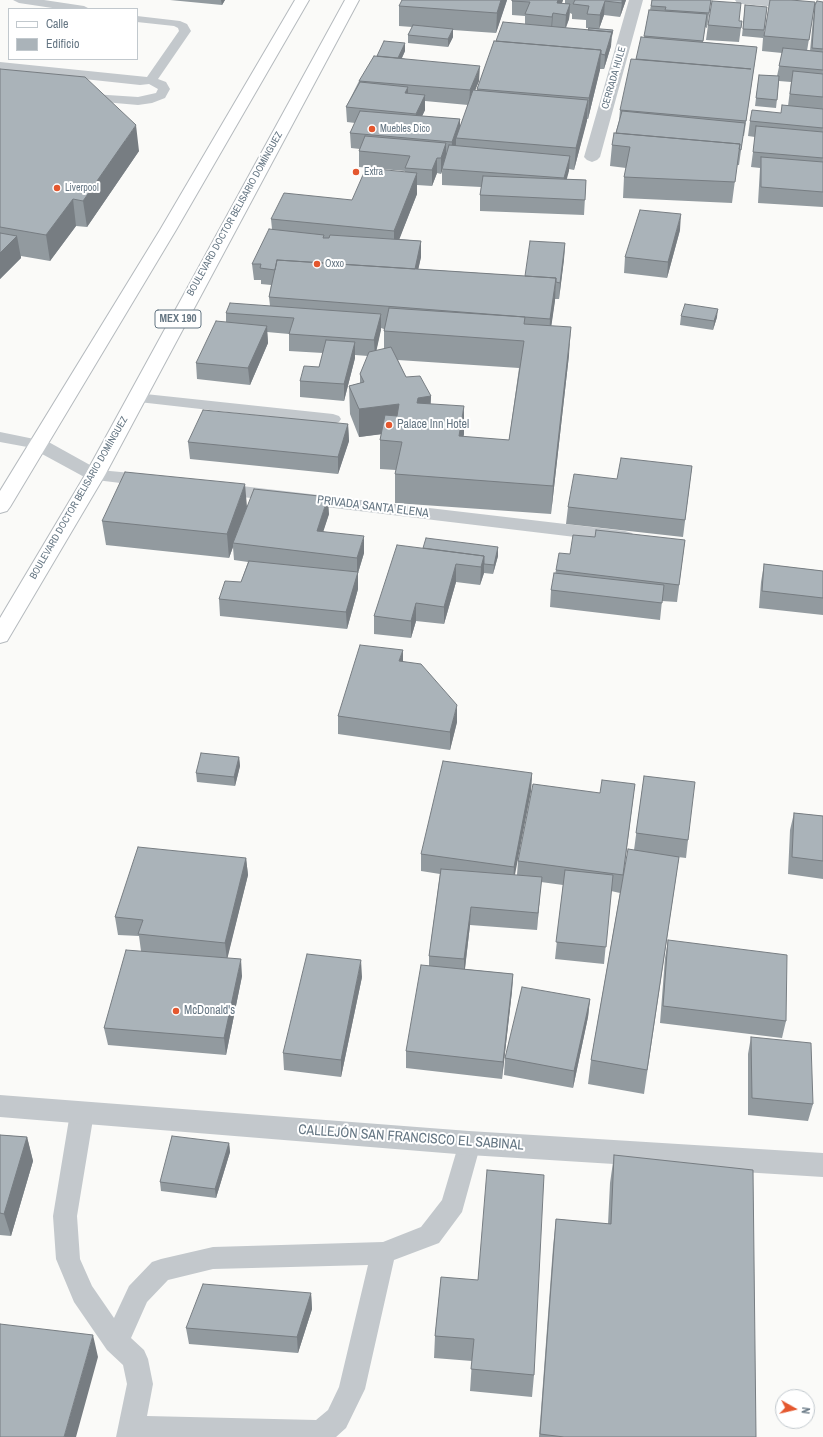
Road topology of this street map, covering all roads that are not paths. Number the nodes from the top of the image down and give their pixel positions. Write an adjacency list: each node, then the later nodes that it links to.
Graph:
1 (19, 0): 6 (lane)
2 (302, 0): 19 (main road)
3 (352, 0): 16 (main road, BOULEVARD DOCTOR BELISARIO DOMÍNGUEZ / MEX 190)
4 (636, 0): 15 (street, CERRADA HULE)
5 (742, 0): 7 (street)
6 (82, 6)
7 (823, 7)
8 (138, 19): 12 (lane)
9 (37, 60): 11 (lane)
10 (0, 66): 11 (lane)
11 (30, 70): 12 (lane); 13 (lane)
12 (151, 80): 14 (lane)
13 (23, 83)
14 (67, 94)
15 (592, 157)
16 (136, 398): 17 (lane); 20 (main road, BOULEVARD DOCTOR BELISARIO DOMÍNGUEZ / MEX 190)
17 (333, 419)
18 (0, 437): 19 (lane)
19 (38, 444): 20 (street); 23 (main road)
20 (95, 474): 21 (street); 25 (main road, BOULEVARD DOCTOR BELISARIO DOMÍNGUEZ / MEX 190)
21 (173, 484)
22 (196, 486): 24 (street, PRIVADA SANTA ELENA)
23 (0, 506)
24 (643, 539)
25 (0, 636)
26 (0, 1106): 27 (street, CALLEJÓN SAN FRANCISCO EL SABINAL)
27 (82, 1113): 28 (street, CALLEJÓN SAN FRANCISCO EL SABINAL); 31 (lane)
28 (469, 1143): 29 (street, CALLEJÓN SAN FRANCISCO EL SABINAL); 30 (lane)
29 (823, 1165)
30 (383, 1253): 31 (lane); 32 (lane)
31 (116, 1342): 32 (lane)
32 (130, 1432)

